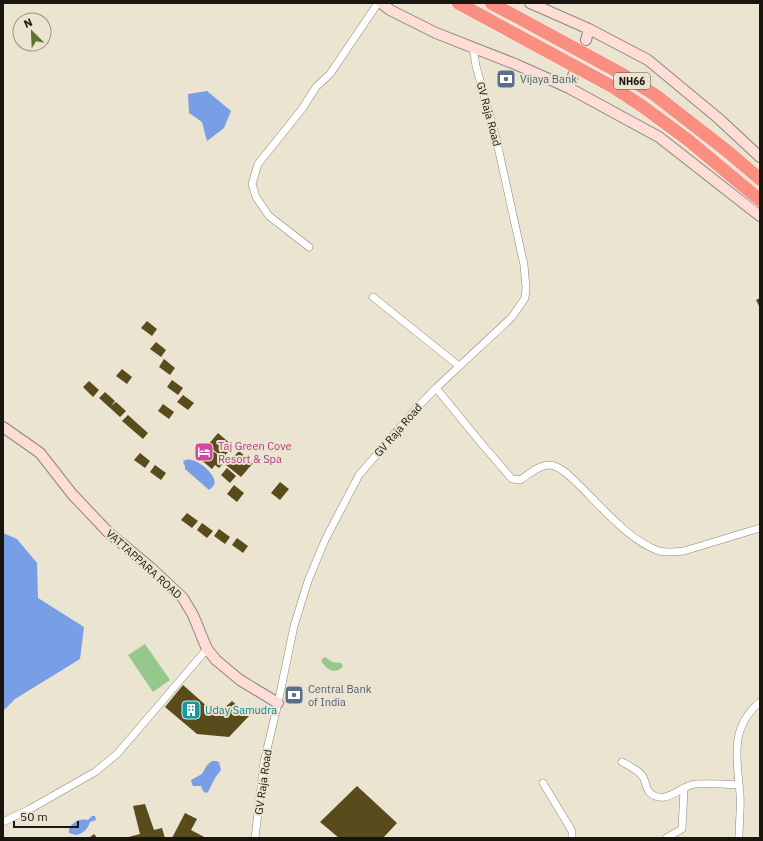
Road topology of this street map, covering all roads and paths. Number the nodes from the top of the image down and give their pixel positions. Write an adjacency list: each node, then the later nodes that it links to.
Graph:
1 (378, 3): 16 (street)
2 (381, 3): 9 (street)
3 (458, 3): 6 (highway, NH66)
4 (491, 3): 13 (highway, NH66)
5 (530, 3): 7 (street)
6 (479, 8): 14 (highway, NH66)
7 (589, 29): 8 (street); 12 (street)
8 (586, 40)
9 (473, 47): 11 (street); 18 (street, GV Raja Road)
10 (575, 70): 11 (street)
11 (569, 88): 15 (street)
12 (760, 156)
13 (760, 179)
14 (760, 200)
15 (760, 216)
16 (309, 247)
17 (373, 296): 18 (street)
18 (460, 366): 19 (street, GV Raja Road)
19 (436, 388): 21 (street); 24 (street, GV Raja Road)
20 (3, 427): 22 (street, VATTAPPARA ROAD)
21 (760, 528)
22 (207, 648): 24 (street, VATTAPPARA ROAD); 29 (street)
23 (760, 702): 27 (street)
24 (278, 703): 30 (street, GV Raja Road)
25 (622, 762): 28 (street)
26 (543, 783): 31 (street)
27 (739, 785): 28 (street); 33 (street)
28 (684, 789): 32 (street)
29 (3, 822)
30 (255, 838)
31 (572, 838)
32 (666, 838)
33 (739, 838)

